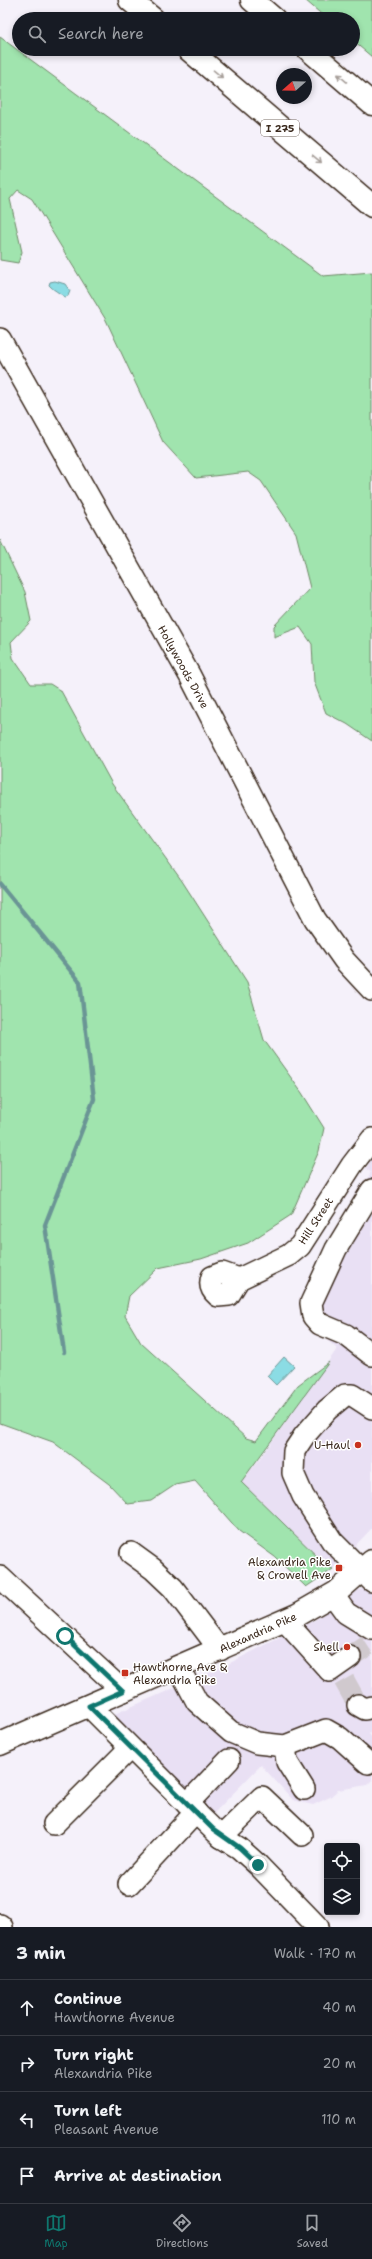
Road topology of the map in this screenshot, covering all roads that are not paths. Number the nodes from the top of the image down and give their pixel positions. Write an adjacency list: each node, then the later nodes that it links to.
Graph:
1 (130, 0): 3 (main road)
2 (252, 0): 4 (main road)
3 (145, 12)
4 (266, 12)
5 (196, 56): 8 (main road, I 275, one-way to 8)
6 (316, 56): 7 (main road, one-way to 6)
7 (372, 104)
8 (372, 206)
9 (0, 339): 10 (street, Hollywoods Drive)
10 (372, 990)
11 (372, 1139): 13 (street, Hill Street)
12 (372, 1190): 14 (street)
13 (239, 1279)
14 (372, 1355)
15 (372, 1408): 17 (street)
16 (131, 1553): 22 (street)
17 (369, 1571): 19 (main road, Alexandria Pike)
18 (0, 1576): 25 (street)
19 (333, 1595): 20 (main road, Alexandria Pike); 21 (street)
20 (285, 1621): 22 (main road, Alexandria Pike); 24 (street)
21 (371, 1638)
22 (220, 1650): 23 (main road, Alexandria Pike)
23 (179, 1668): 25 (main road, Alexandria Pike); 28 (street)
24 (344, 1668)
25 (123, 1691): 26 (main road, Alexandria Pike)
26 (89, 1706): 27 (main road, Alexandria Pike); 29 (street)
27 (0, 1744)
28 (285, 1746): 31 (street); 32 (street)
29 (130, 1748): 33 (street); 34 (street)
30 (229, 1760): 33 (street)
31 (368, 1763)
32 (304, 1789)
33 (191, 1808): 36 (street); 37 (street)
34 (54, 1824)
35 (302, 1835): 36 (street)
36 (221, 1837): 38 (street)
37 (128, 1884)
38 (318, 1927)

